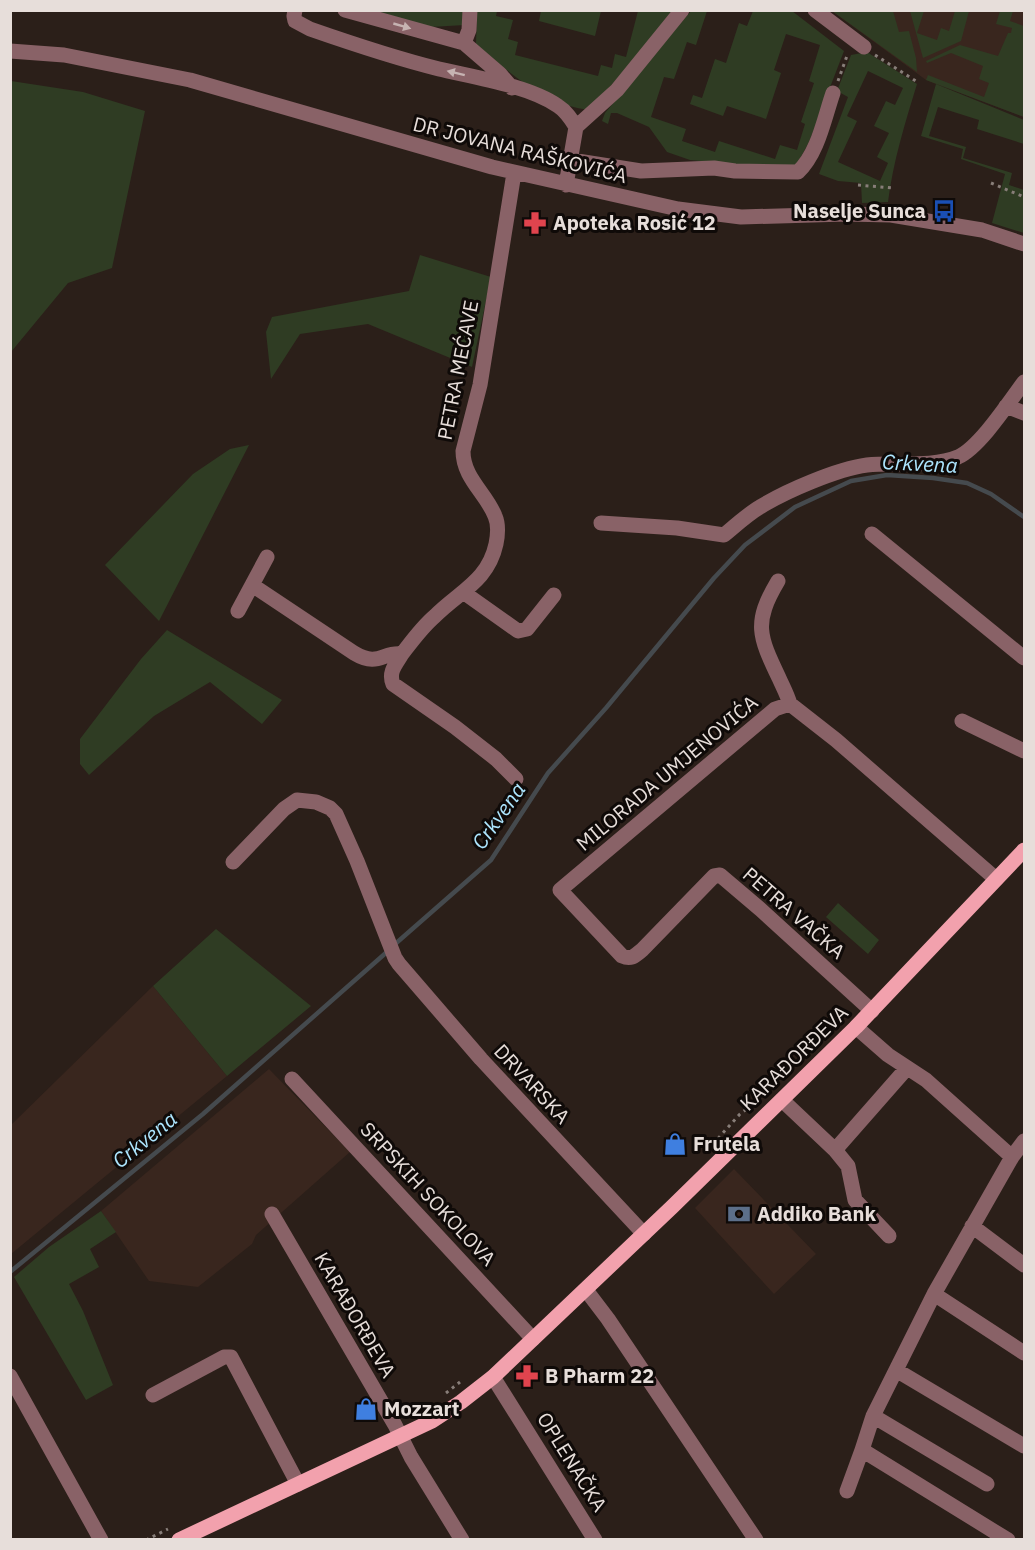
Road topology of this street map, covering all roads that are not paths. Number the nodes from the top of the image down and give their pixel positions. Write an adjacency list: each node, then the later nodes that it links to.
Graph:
1 (295, 10): 9 (street, one-way to 1)
2 (345, 10): 6 (street, one-way to 6)
3 (470, 10): 6 (street)
4 (682, 10): 11 (street)
5 (815, 10): 7 (street)
6 (464, 43): 9 (street)
7 (859, 44)
8 (10, 51): 13 (street, DR JOVANA RAŠKOVIĆA)
9 (512, 88): 11 (street)
10 (833, 93): 12 (street)
11 (576, 127): 12 (street)
12 (571, 160): 14 (street)
13 (514, 173): 14 (street, DR JOVANA RAŠKOVIĆA); 24 (street, PETRA MEĆAVE)
14 (566, 185): 15 (street, DR JOVANA RAŠKOVIĆA)
15 (1024, 244)
16 (1024, 382): 17 (street)
17 (1006, 406): 18 (street); 19 (street)
18 (1024, 413)
19 (601, 523)
20 (872, 534): 28 (street)
21 (267, 557): 23 (street)
22 (778, 581): 29 (street)
23 (252, 585): 26 (street); 27 (street)
24 (463, 592): 25 (street); 27 (street, PETRA MEĆAVE)
25 (554, 595)
26 (238, 611)
27 (402, 654): 32 (street, PETRA MEĆAVE)
28 (1024, 658)
29 (790, 704): 35 (street, MILORADA UMJENOVIĆA); 36 (street, MILORADA UMJENOVIĆA)
30 (962, 721): 31 (street)
31 (1024, 752)
32 (516, 779)
33 (1024, 850): 35 (main road, KARAĐORĐEVA)
34 (233, 862): 47 (street, DRVARSKA)
35 (996, 879): 37 (main road, KARAĐORĐEVA)
36 (560, 890): 37 (street, PETRA VAČKA)
37 (872, 1011): 38 (main road, KARAĐORĐEVA)
38 (856, 1027): 39 (street); 41 (main road, KARAĐORĐEVA)
39 (907, 1068): 43 (street); 44 (street)
40 (292, 1079): 52 (street, SRPSKIH SOKOLOVA)
41 (782, 1100): 43 (street); 47 (main road, KARAĐORĐEVA)
42 (1024, 1141): 44 (street)
43 (835, 1150): 48 (street)
44 (1012, 1156): 46 (street)
45 (272, 1214): 59 (street, KARAĐORĐEVA)
46 (972, 1226): 49 (street); 51 (street)
47 (644, 1234): 50 (main road, KARAĐORĐEVA)
48 (889, 1236)
49 (1024, 1265)
50 (586, 1290): 52 (main road, KARAĐORĐEVA); 69 (street)
51 (934, 1294): 53 (street); 54 (street)
52 (533, 1339): 56 (main road, KARAĐORĐEVA)
53 (1024, 1353)
54 (896, 1370): 58 (street); 60 (street)
55 (10, 1376): 65 (street)
56 (493, 1377): 59 (main road, KARAĐORĐEVA); 68 (street, OPLENAČKA)
57 (153, 1395): 62 (street)
58 (873, 1416): 61 (street); 63 (street)
59 (400, 1437): 62 (main road, KARAĐORĐEVA); 67 (street)
60 (1024, 1446)
61 (862, 1450): 64 (street); 70 (street)
62 (298, 1484): 66 (main road, KARAĐORĐEVA)
63 (987, 1484)
64 (847, 1491)
65 (101, 1539)
66 (179, 1539)
67 (462, 1539)
68 (595, 1539)
69 (756, 1539)
70 (1008, 1539)

